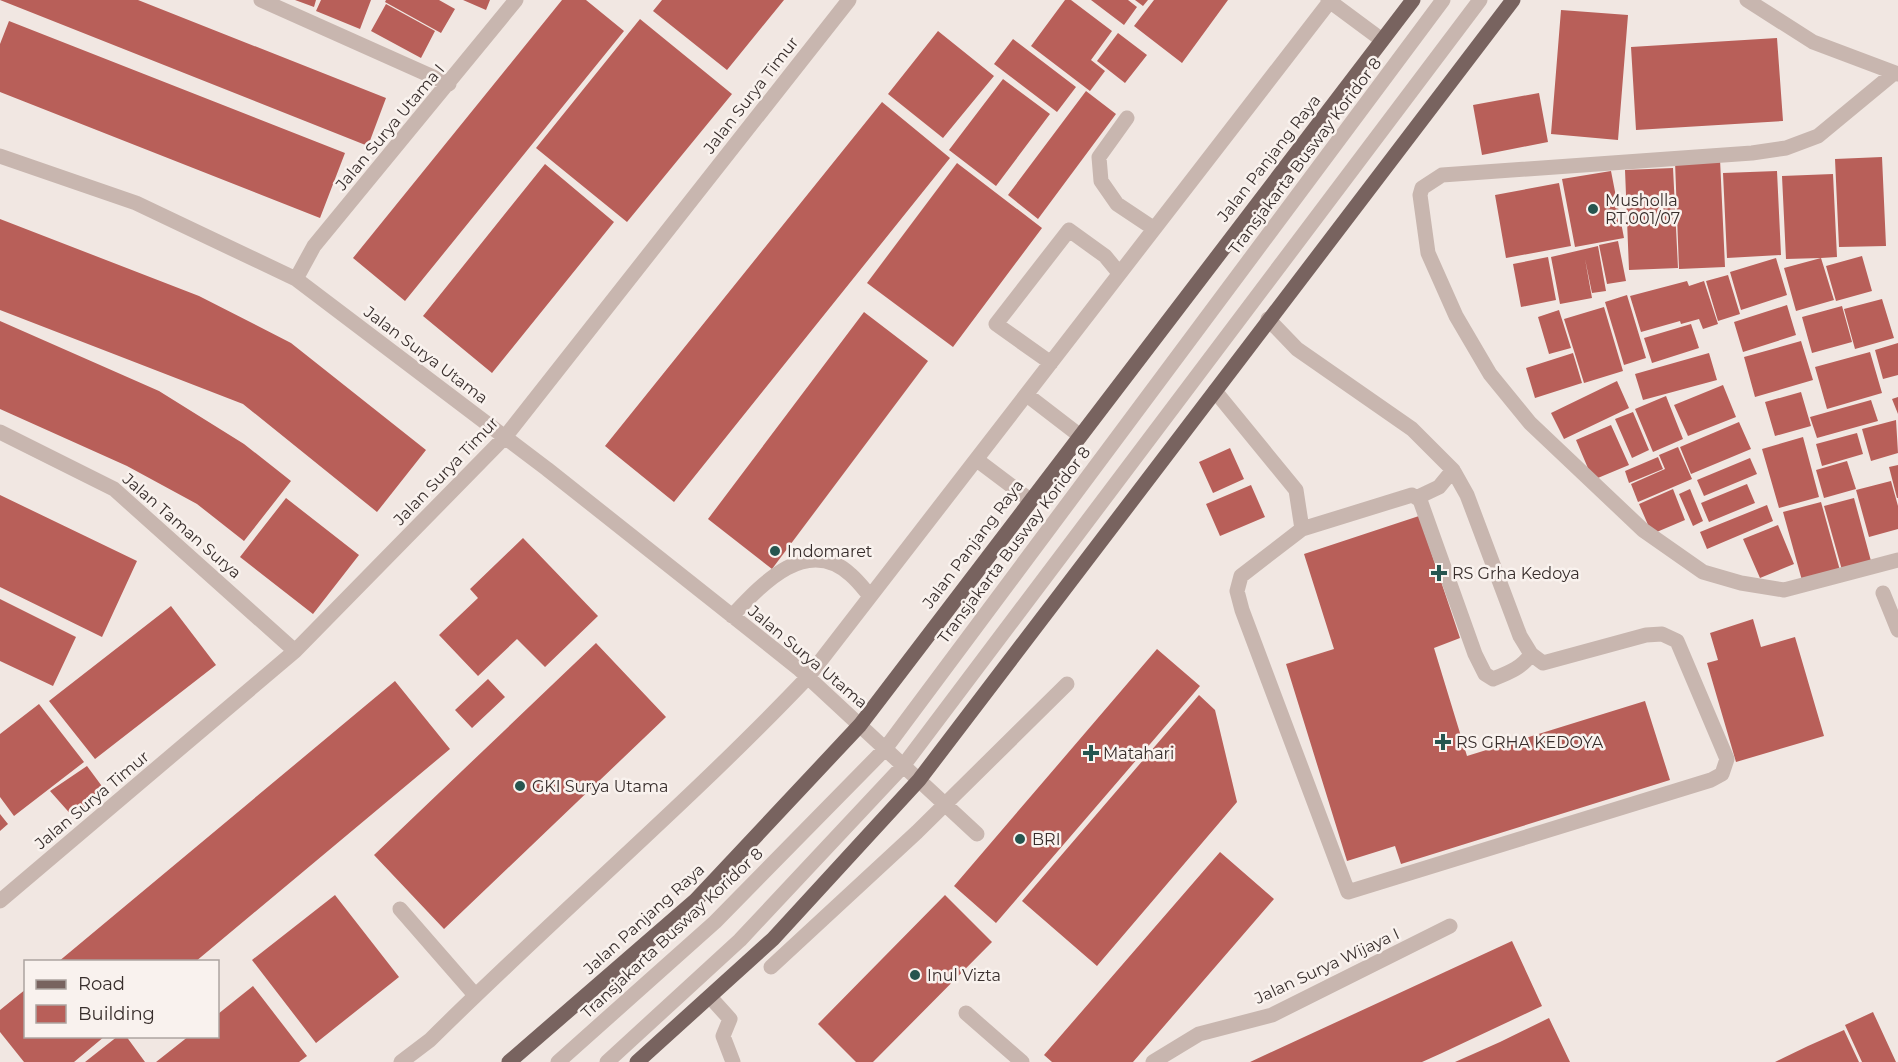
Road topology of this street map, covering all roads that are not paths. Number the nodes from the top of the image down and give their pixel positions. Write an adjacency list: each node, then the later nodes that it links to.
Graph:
1 (261, 0): 12 (street)
2 (516, 0): 12 (street, Jalan Surya Utama I)
3 (849, 0): 24 (street, Jalan Surya Timur)
4 (1329, 0): 10 (street); 15 (street)
5 (1413, 0): 10 (main road, Jalan Panjang Raya)
6 (1443, 0): 40 (street, Transjakarta Busway Koridor 8)
7 (1480, 0): 41 (street)
8 (1513, 0): 18 (main road)
9 (1747, 0): 11 (street)
10 (1382, 40): 23 (main road, Jalan Panjang Raya)
11 (1896, 74): 30 (street)
12 (449, 84): 17 (street, Jalan Surya Utama I)
13 (1127, 118): 15 (street)
14 (0, 156): 17 (street, Jalan Surya Utama)
15 (1154, 228): 16 (street)
16 (1119, 273): 19 (street); 19 (street)
17 (296, 279): 24 (street, Jalan Surya Utama)
18 (1268, 318): 20 (main road); 26 (street)
19 (1051, 363): 21 (street)
20 (1215, 391): 29 (street); 42 (main road)
21 (1027, 395): 23 (street); 25 (street)
22 (0, 432): 35 (street, Jalan Taman Surya)
23 (1079, 435): 28 (main road, Jalan Panjang Raya)
24 (505, 437): 33 (street, Jalan Surya Utama); 35 (street, Jalan Surya Timur)
25 (977, 460): 28 (street); 32 (street)
26 (1453, 470): 27 (street); 36 (street)
27 (1418, 497): 29 (street); 36 (street)
28 (1029, 500): 39 (main road, Jalan Panjang Raya)
29 (1302, 529): 36 (street)
30 (1898, 560)
31 (1883, 593): 34 (street)
32 (870, 596): 33 (street); 37 (street)
33 (732, 616): 37 (street, Jalan Surya Utama)
34 (1898, 630)
35 (295, 651): 45 (street, Jalan Surya Timur)
36 (1531, 654)
37 (808, 677): 39 (street, Jalan Surya Utama); 49 (street)
38 (1067, 684): 43 (street)
39 (860, 725): 40 (street, Jalan Surya Utama); 53 (main road, Jalan Panjang Raya)
40 (885, 749): 41 (street, Jalan Surya Utama); 54 (street, Transjakarta Busway Koridor 8)
41 (903, 766): 42 (street, Jalan Surya Utama); 55 (street)
42 (919, 780): 43 (street, Jalan Surya Utama); 50 (main road)
43 (945, 805): 44 (street, Jalan Surya Utama); 48 (street)
44 (977, 834)
45 (0, 901)
46 (400, 909): 49 (street)
47 (1450, 926): 59 (street, Jalan Surya Wijaya I)
48 (771, 967)
49 (475, 994): 52 (street)
50 (711, 998): 56 (main road); 57 (street)
51 (966, 1013): 58 (street)
52 (403, 1062)
53 (509, 1062)
54 (558, 1062)
55 (607, 1062)
56 (637, 1062)
57 (733, 1062)
58 (1022, 1062)
59 (1153, 1062)

